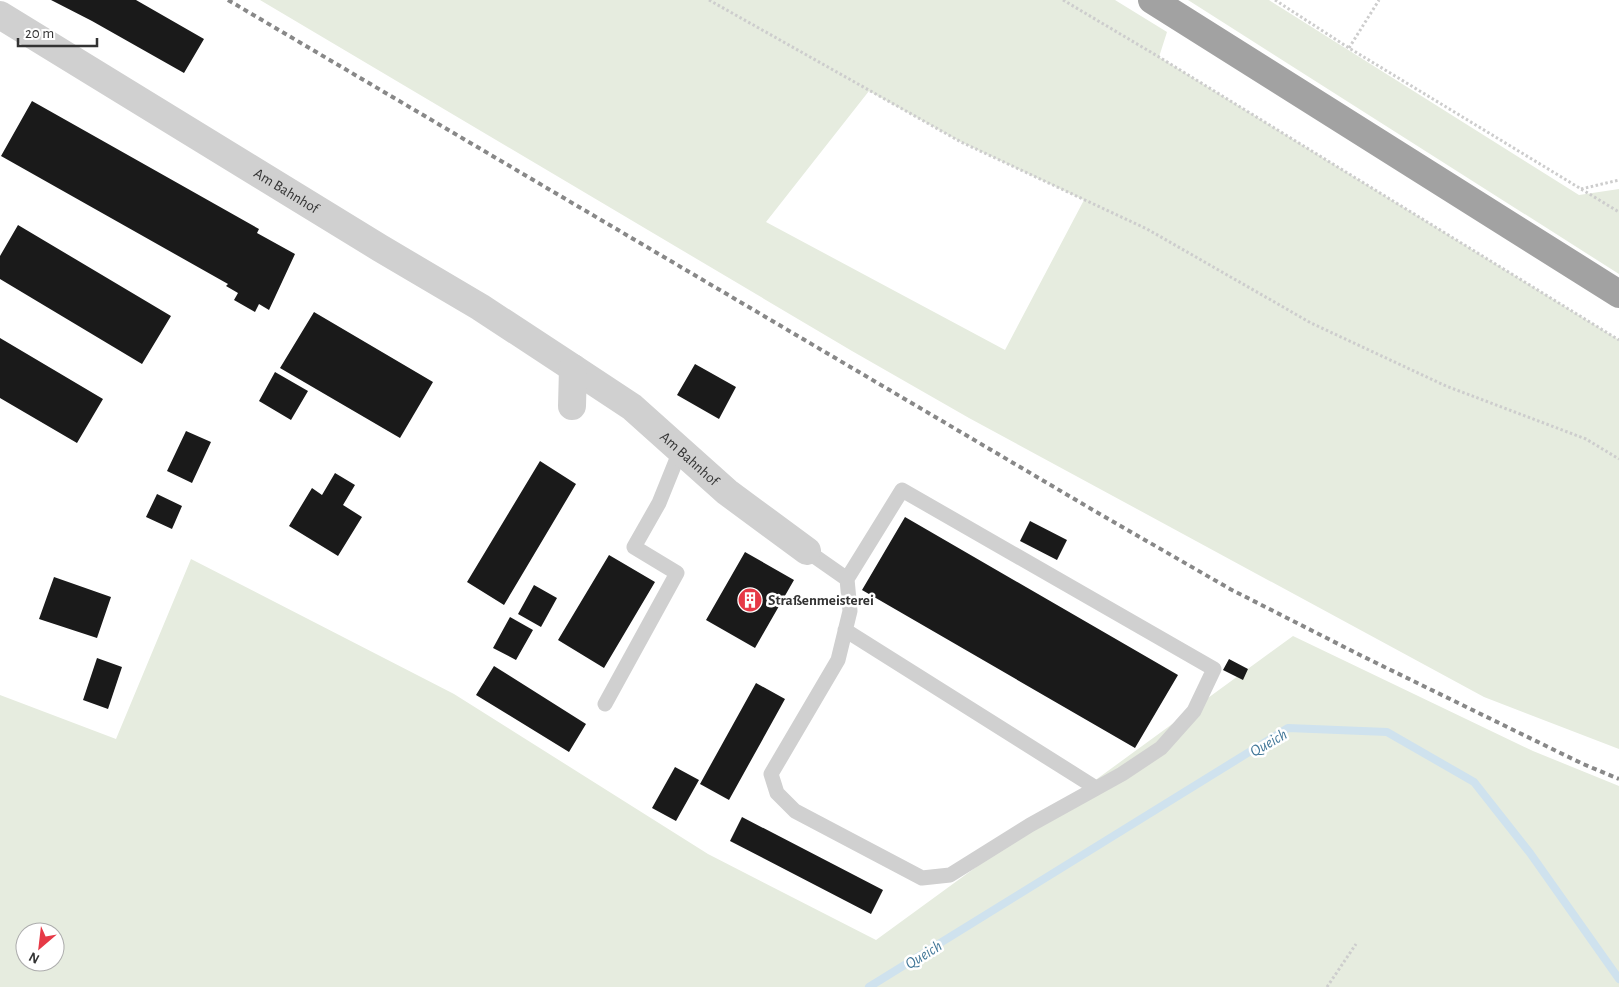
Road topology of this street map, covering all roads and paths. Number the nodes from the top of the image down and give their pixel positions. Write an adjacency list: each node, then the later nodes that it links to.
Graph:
1 (709, 0): 16 (path)
2 (1063, 0): 12 (path)
3 (1152, 0): 11 (highway)
4 (1275, 0): 7 (path)
5 (1379, 0): 7 (path)
6 (0, 15): 13 (street, Am Bahnhof)
7 (1349, 48): 9 (path)
8 (1619, 180): 9 (path)
9 (1580, 189): 10 (path)
10 (1619, 212)
11 (1619, 294)
12 (1619, 340)
13 (572, 368): 14 (street); 15 (street, Am Bahnhof)
14 (572, 406)
15 (680, 451): 17 (street, Am Bahnhof); 20 (lane)
16 (1619, 460)
17 (807, 551): 18 (lane)
18 (848, 579): 19 (lane); 21 (lane)
19 (845, 630): 21 (lane); 21 (lane)
20 (605, 704)
21 (1096, 788)
22 (1356, 944): 23 (path)
23 (1327, 987)

